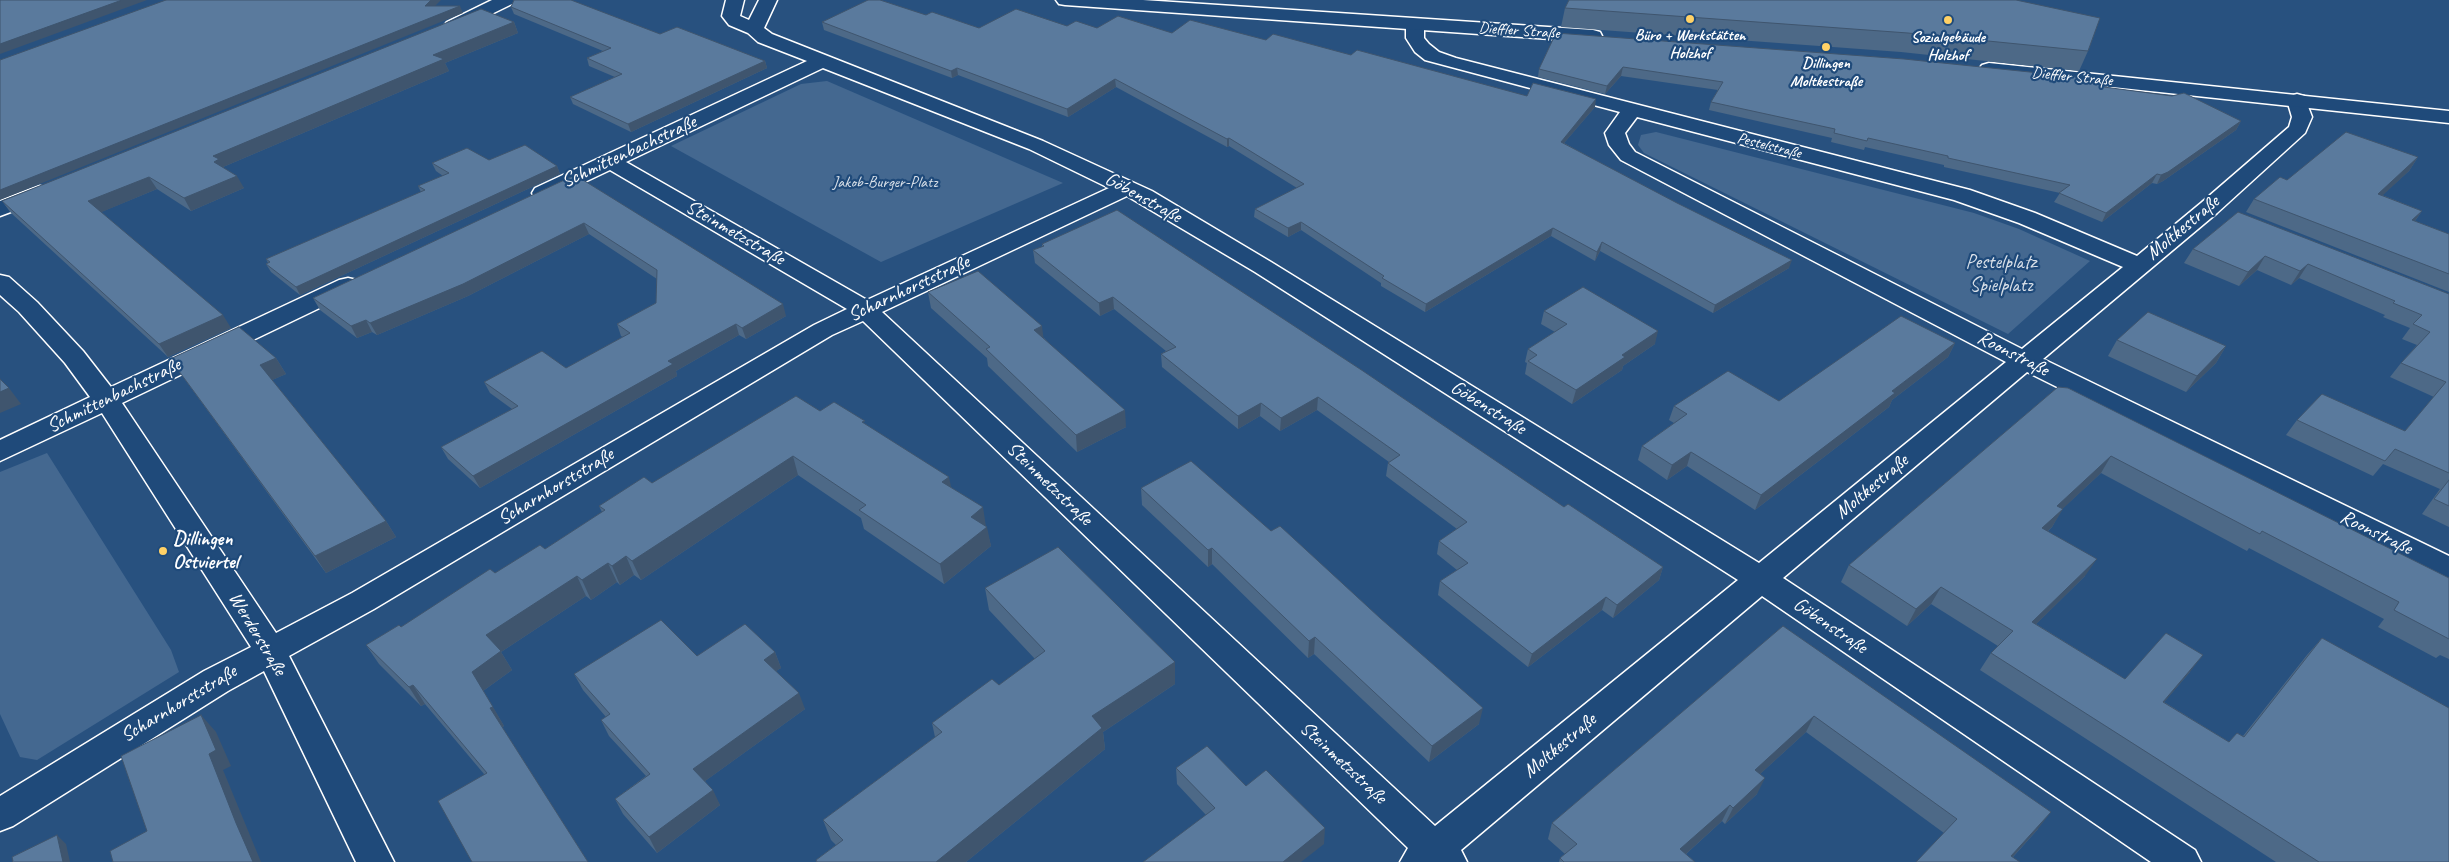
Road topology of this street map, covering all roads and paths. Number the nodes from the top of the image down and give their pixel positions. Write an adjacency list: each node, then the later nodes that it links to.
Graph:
1 (506, 0): 7 (street)
2 (735, 0): 6 (street, Göbenstraße)
3 (768, 0): 6 (street)
4 (1065, 0): 5 (street, Dieffler Straße)
5 (1415, 23): 8 (street, Dieffler Straße); 12 (street, Pestelstraße)
6 (754, 29): 9 (street, Göbenstraße)
7 (438, 32)
8 (1613, 38)
9 (824, 60): 14 (street, Schmittenbachstraße); 16 (street, Göbenstraße)
10 (1969, 66): 11 (street, Dieffler Straße)
11 (2297, 100): 13 (street, Dieffler Straße); 19 (street, Moltkestraße)
12 (1631, 111): 19 (street, Pestelstraße); 23 (street, Roonstraße)
13 (2449, 117)
14 (610, 161): 17 (street, Schmittenbachstraße); 22 (street, Steinmetzstraße)
15 (55, 187): 18 (street)
16 (1127, 188): 22 (street, Scharnhorststraße); 27 (street, Göbenstraße)
17 (520, 204)
18 (0, 209)
19 (2139, 265): 23 (street, Moltkestraße)
20 (367, 276): 24 (street, Schmittenbachstraße)
21 (0, 282): 24 (street, Werderstraße)
22 (865, 309): 28 (street, Scharnhorststraße); 30 (street, Steinmetzstraße)
23 (2025, 361): 26 (street, Roonstraße); 27 (street, Moltkestraße)
24 (106, 399): 25 (street, Schmittenbachstraße); 28 (street, Werderstraße)
25 (0, 451)
26 (2449, 569)
27 (1761, 579): 30 (street, Moltkestraße); 32 (street, Göbenstraße)
28 (270, 650): 29 (street, Scharnhorststraße); 31 (street, Werderstraße)
29 (0, 815)
30 (1434, 858)
31 (375, 862)
32 (2182, 862)

